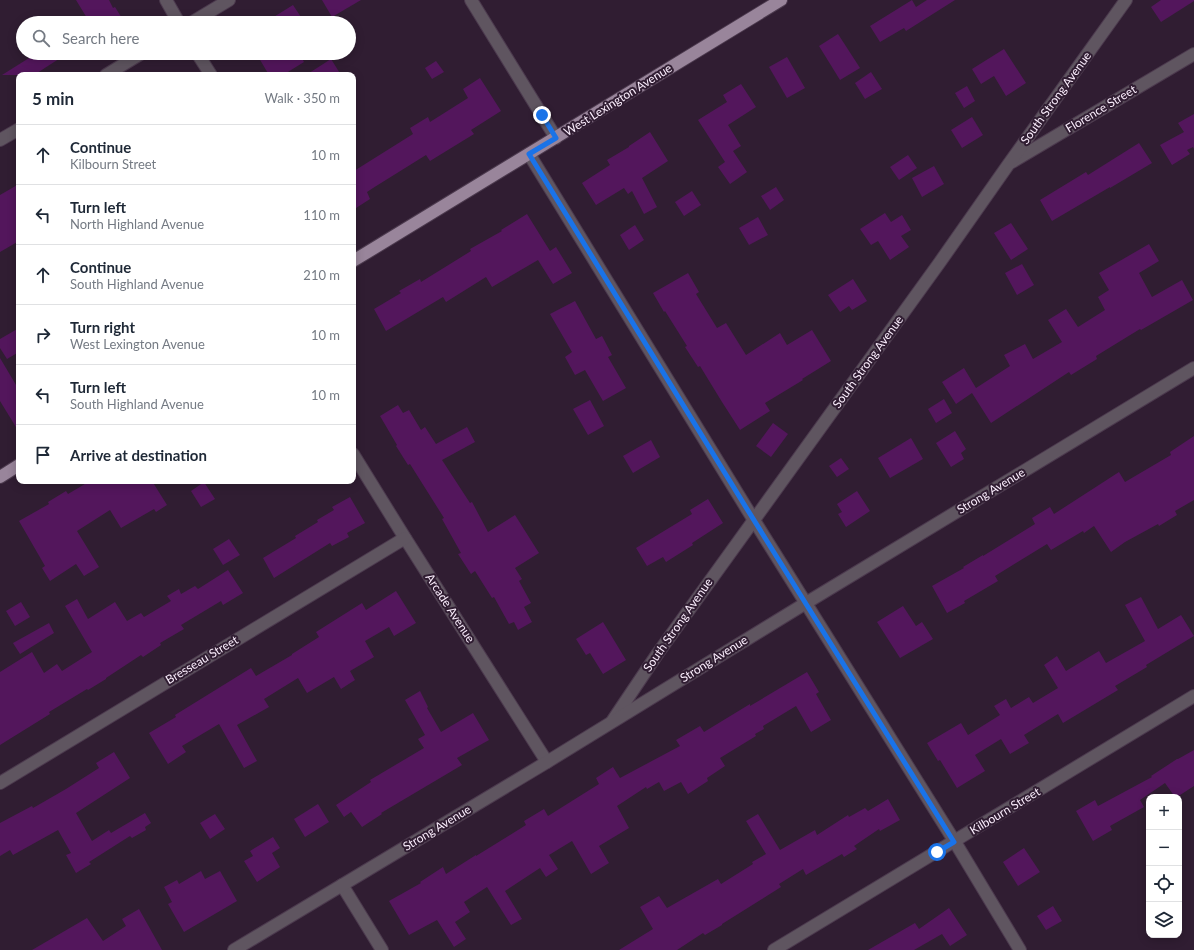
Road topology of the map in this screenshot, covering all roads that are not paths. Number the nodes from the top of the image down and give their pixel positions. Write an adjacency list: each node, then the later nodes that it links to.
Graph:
1 (166, 0): 6 (street)
2 (228, 0): 7 (street)
3 (471, 0): 14 (street)
4 (1126, 0): 17 (street, South Strong Avenue)
5 (778, 1): 14 (main road, West Lexington Avenue)
6 (175, 16)
7 (202, 16)
8 (1194, 54): 17 (street, Florence Street)
9 (131, 60): 11 (street)
10 (201, 60): 12 (street)
11 (111, 72)
12 (209, 72)
13 (16, 131): 15 (street)
14 (556, 138): 16 (main road, West Lexington Avenue)
15 (0, 140)
16 (529, 154): 18 (main road, West Lexington Avenue); 23 (street)
17 (1008, 165): 23 (street, South Strong Avenue)
18 (356, 260)
19 (1194, 368): 25 (street, Strong Avenue)
20 (356, 459): 24 (street, Arcade Avenue)
21 (16, 467): 22 (main road)
22 (0, 477)
23 (754, 519): 25 (street); 27 (street, South Strong Avenue)
24 (405, 538): 28 (street, Arcade Avenue); 29 (street, Bresseau Street)
25 (806, 602): 27 (street, Strong Avenue); 30 (street)
26 (1194, 696): 30 (street, Kilbourn Street)
27 (610, 724): 28 (street, Strong Avenue)
28 (548, 762): 31 (street, Strong Avenue)
29 (0, 783)
30 (954, 842): 34 (street, Kilbourn Street); 35 (street)
31 (342, 885): 32 (street, Strong Avenue); 33 (street)
32 (234, 950)
33 (382, 950)
34 (774, 950)
35 (1020, 950)

